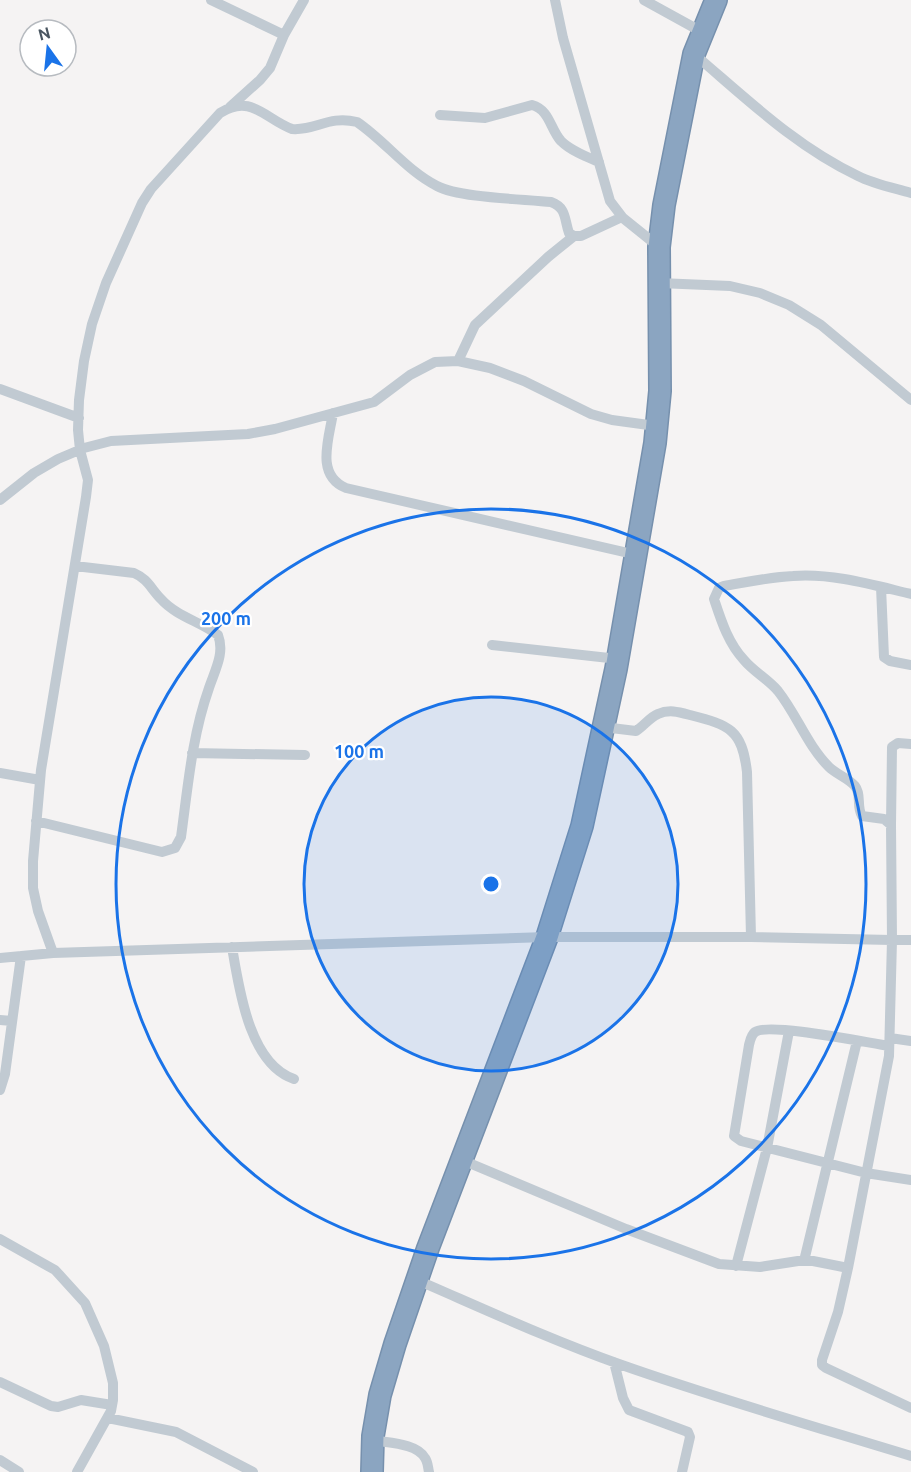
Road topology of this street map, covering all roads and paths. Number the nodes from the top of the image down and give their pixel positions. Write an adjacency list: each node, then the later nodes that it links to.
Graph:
1 (211, 0): 7 (street)
2 (304, 0): 7 (street)
3 (555, 0): 11 (street)
4 (644, 0): 6 (street)
5 (716, 0): 6 (highway)
6 (702, 32): 8 (highway)
7 (284, 35): 9 (street)
8 (694, 54): 12 (street); 15 (highway)
9 (230, 107): 14 (street); 21 (street)
10 (440, 116): 11 (street)
11 (599, 162): 13 (street)
12 (911, 193)
13 (622, 217): 14 (street); 15 (street)
14 (574, 236): 17 (street)
15 (659, 247): 16 (highway)
16 (659, 283): 19 (street); 22 (highway)
17 (458, 361): 20 (street); 22 (street)
18 (0, 389): 21 (street)
19 (911, 400)
20 (333, 413): 23 (street); 25 (street)
21 (79, 418): 23 (street)
22 (656, 426): 25 (highway)
23 (80, 450): 24 (street); 26 (street)
24 (0, 500)
25 (637, 555): 30 (highway)
26 (75, 566): 34 (street); 37 (street)
27 (881, 587): 28 (street); 31 (street); 39 (street)
28 (911, 594)
29 (492, 645): 30 (street)
30 (618, 659): 32 (highway)
31 (911, 665)
32 (603, 727): 40 (highway); 41 (street)
33 (911, 744): 39 (street)
34 (192, 753): 35 (street); 38 (street)
35 (305, 755)
36 (0, 773): 37 (street)
37 (40, 780): 38 (street)
38 (36, 821): 45 (street)
39 (891, 825): 42 (street)
40 (547, 937): 41 (street); 44 (street); 57 (highway)
41 (751, 937): 42 (street)
42 (892, 940): 43 (street); 53 (street)
43 (911, 940)
44 (232, 947): 45 (street); 54 (street)
45 (53, 953): 46 (street)
46 (21, 956): 47 (street); 49 (street)
47 (0, 958)
48 (0, 1020): 49 (street)
49 (12, 1021): 55 (street)
50 (789, 1030): 51 (street); 56 (street); 56 (street)
51 (857, 1041): 53 (street); 58 (street)
52 (911, 1041): 53 (street)
53 (890, 1042): 59 (street)
54 (294, 1079)
55 (1, 1087)
56 (767, 1148): 58 (street); 63 (street)
57 (462, 1160): 63 (street); 65 (highway)
58 (828, 1164): 59 (street); 62 (street)
59 (866, 1173): 60 (street); 64 (street)
60 (911, 1180)
61 (0, 1239): 68 (street)
62 (804, 1261): 63 (street); 64 (street)
63 (736, 1266)
64 (848, 1268): 69 (street)
65 (417, 1280): 66 (street); 71 (highway)
66 (614, 1362): 72 (street); 79 (street)
67 (0, 1382): 68 (street)
68 (112, 1406): 70 (street)
69 (911, 1408)
70 (108, 1418): 75 (street); 76 (street)
71 (372, 1440): 77 (highway); 78 (street)
72 (911, 1455)
73 (0, 1460): 74 (street)
74 (19, 1472)
75 (77, 1472)
76 (253, 1472)
77 (372, 1472)
78 (429, 1472)
79 (682, 1472)

